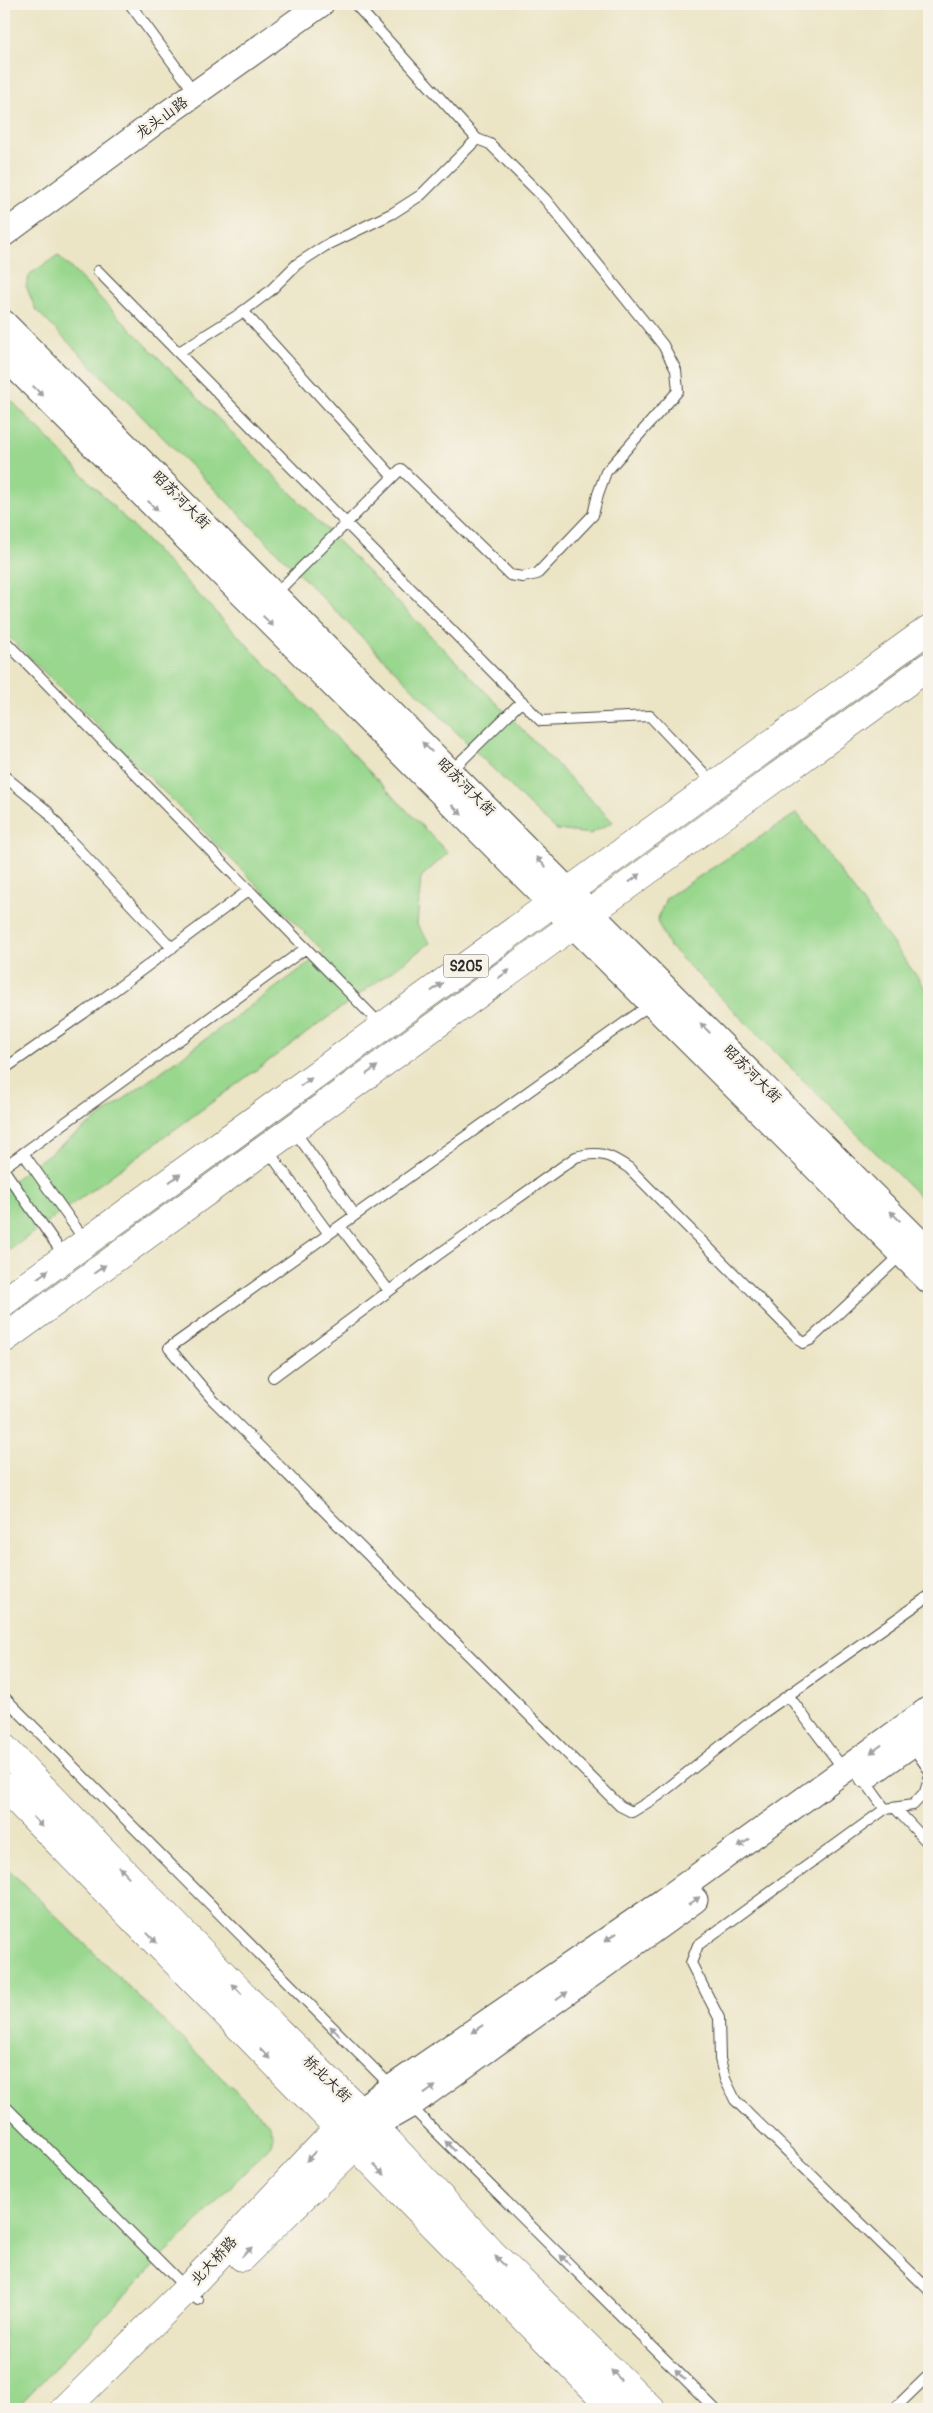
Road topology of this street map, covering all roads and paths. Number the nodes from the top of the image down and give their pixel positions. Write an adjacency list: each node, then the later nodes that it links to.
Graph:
1 (130, 4): 4 (lane)
2 (321, 4): 4 (street, 龙头山路)
3 (354, 4): 5 (lane)
4 (195, 93): 6 (street, 龙头山路)
5 (477, 139): 8 (lane); 12 (lane)
6 (4, 234)
7 (98, 271): 10 (lane)
8 (243, 311): 10 (lane); 12 (lane)
9 (4, 323): 14 (street, 昭苏河大街)
10 (179, 352): 13 (lane)
11 (4, 356): 23 (street, 昭苏河大街, one-way to 23)
12 (393, 477): 13 (lane)
13 (346, 523): 14 (lane); 18 (lane)
14 (275, 594): 19 (street, 昭苏河大街, one-way to 14)
15 (929, 629): 21 (main road, S205)
16 (4, 640): 22 (lane)
17 (929, 666): 24 (main road, S205, one-way to 17)
18 (522, 701): 19 (lane); 21 (lane)
19 (451, 771): 23 (street, 昭苏河大街, one-way to 19)
20 (4, 776): 25 (lane)
21 (715, 785): 23 (main road, S205)
22 (249, 890): 25 (lane); 26 (lane)
23 (560, 897): 24 (street, 昭苏河大街); 28 (main road, S205, one-way to 23)
24 (581, 918): 27 (street, 昭苏河大街); 30 (main road, S205, one-way to 24); 38 (street, 昭苏河大街, one-way to 24)
25 (172, 948): 29 (lane)
26 (306, 948): 28 (lane); 32 (lane)
27 (652, 1004): 34 (lane); 39 (street, 昭苏河大街)
28 (383, 1026): 37 (main road, S205, one-way to 28)
29 (4, 1069)
30 (292, 1128): 31 (main road, S205); 34 (lane)
31 (266, 1148): 36 (lane); 43 (main road, S205, one-way to 31)
32 (23, 1153): 33 (lane); 37 (lane)
33 (4, 1168): 37 (lane)
34 (355, 1215): 35 (lane)
35 (340, 1226): 36 (lane); 41 (lane)
36 (329, 1234): 46 (lane)
37 (76, 1250): 42 (main road, S205, one-way to 37)
38 (929, 1250)
39 (903, 1253): 40 (street, 昭苏河大街); 41 (lane)
40 (929, 1281)
41 (389, 1291): 44 (lane)
42 (4, 1302)
43 (4, 1339)
44 (273, 1377)
45 (929, 1596): 46 (lane)
46 (788, 1695): 52 (lane)
47 (4, 1697): 58 (lane, one-way to 47)
48 (929, 1709): 49 (street)
49 (914, 1736): 51 (lane); 52 (street)
50 (4, 1748): 60 (main road, 桥北大街, one-way to 50)
51 (929, 1770)
52 (854, 1771): 55 (lane); 58 (street)
53 (928, 1787): 56 (lane)
54 (4, 1788): 61 (main road, 桥北大街, one-way to 61)
55 (885, 1809): 56 (lane); 62 (lane)
56 (896, 1809): 57 (lane)
57 (929, 1844)
58 (401, 2097): 60 (street); 69 (lane, one-way to 58)
59 (4, 2106): 63 (lane)
60 (366, 2118): 61 (main road, 北大桥路); 68 (main road, 桥北大街, one-way to 60)
61 (346, 2137): 63 (main road, 北大桥路); 67 (main road, 桥北大街, one-way to 67)
62 (929, 2290)
63 (193, 2295): 65 (main road, 北大桥路); 66 (main road, 北大桥路)
64 (929, 2375): 70 (lane)
65 (65, 2409)
66 (88, 2409)
67 (614, 2409)
68 (651, 2409)
69 (715, 2409)
70 (894, 2409)

